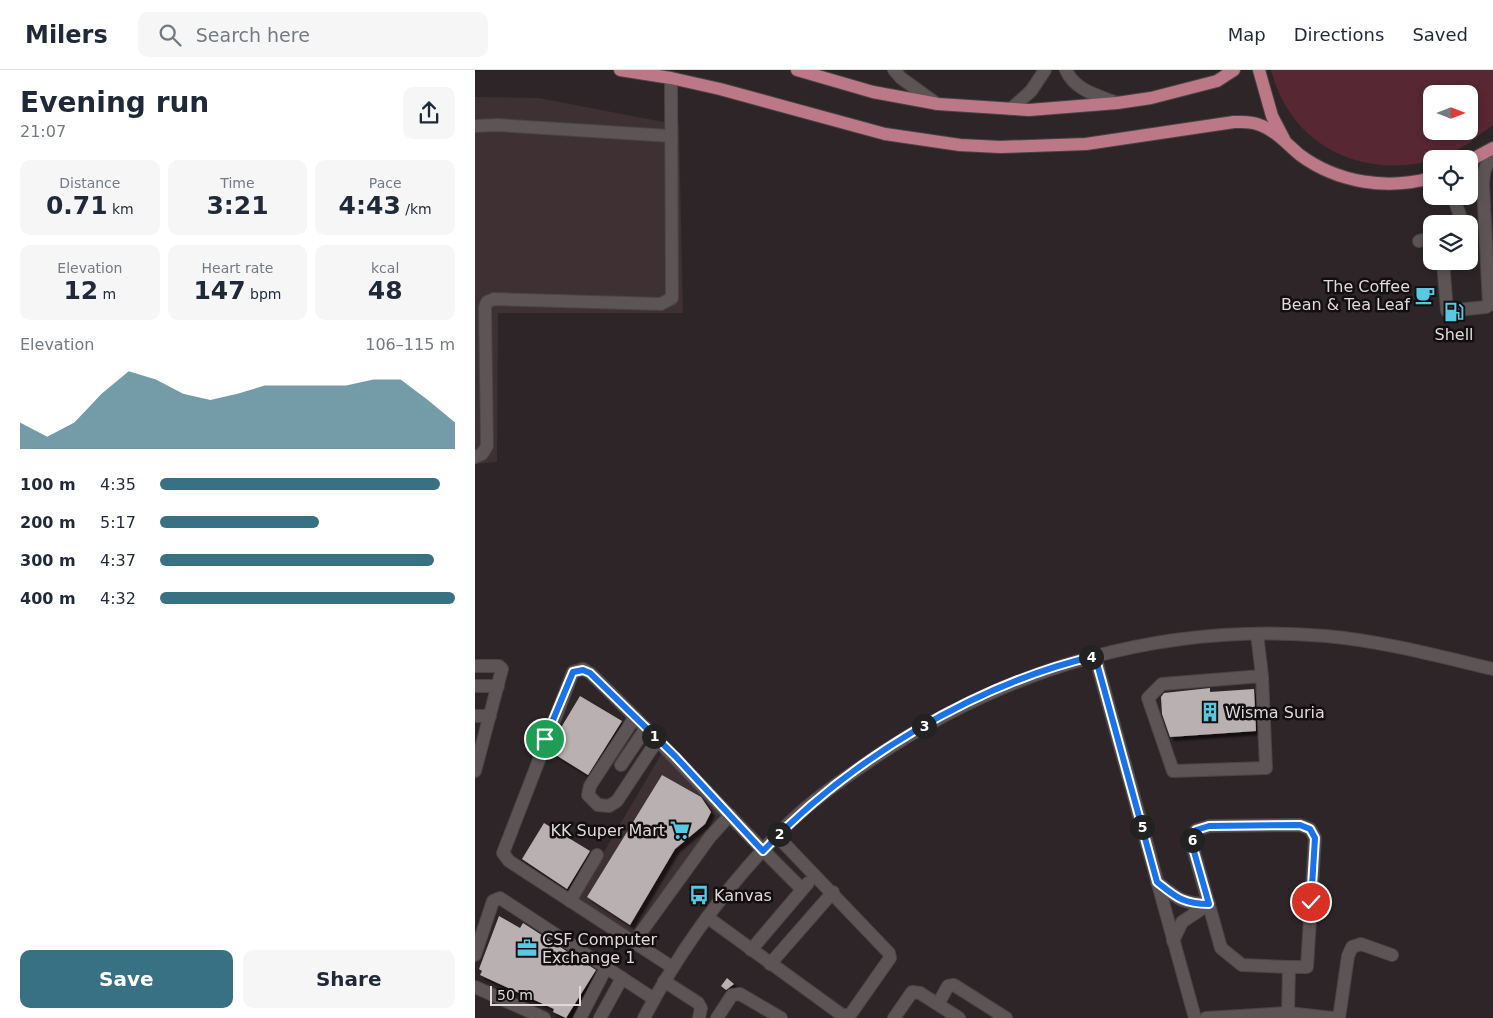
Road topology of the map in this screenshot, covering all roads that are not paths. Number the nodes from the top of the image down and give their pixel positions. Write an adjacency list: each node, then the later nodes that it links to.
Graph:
1 (620, 70): 8 (main road)
2 (894, 70): 10 (street)
3 (1045, 70): 11 (street)
4 (1066, 70): 9 (street)
5 (1234, 70): 9 (main road)
6 (1259, 70): 14 (main road)
7 (803, 71): 10 (main road)
8 (671, 78): 13 (street); 14 (main road)
9 (1117, 103): 11 (main road)
10 (938, 104): 11 (main road)
11 (1011, 109)
12 (475, 126): 13 (street)
13 (671, 136): 23 (street)
14 (1285, 141): 18 (main road)
15 (1493, 148): 16 (main road); 20 (street)
16 (1478, 156)
17 (1423, 180): 18 (main road)
18 (1417, 182): 19 (street)
19 (1423, 184)
20 (1485, 222): 21 (street); 22 (street)
21 (1478, 224)
22 (1444, 270)
23 (475, 457)
24 (1257, 634): 25 (street); 27 (street); 28 (street)
25 (1095, 656): 40 (street); 44 (street)
26 (475, 666): 30 (street)
27 (1493, 669)
28 (1262, 676): 28 (street)
29 (475, 686): 30 (street)
30 (498, 686): 32 (street)
31 (475, 716): 32 (street)
32 (490, 716): 36 (street)
33 (635, 717): 34 (street); 35 (street); 47 (street)
34 (646, 728): 35 (street); 37 (street)
35 (657, 739): 39 (street)
36 (478, 749): 38 (street)
37 (621, 765)
38 (475, 771)
39 (729, 815): 41 (street); 51 (street)
40 (777, 836): 41 (street); 43 (street)
41 (763, 851): 45 (street); 49 (street)
42 (597, 855): 47 (street)
43 (815, 876): 45 (street); 46 (street)
44 (1157, 882): 48 (street); 50 (street)
45 (802, 889): 52 (street)
46 (833, 892): 55 (street); 55 (street)
47 (571, 901): 51 (street)
48 (1209, 904): 50 (street); 57 (street); 57 (street)
49 (707, 917): 52 (street); 56 (street)
50 (1173, 941): 75 (street)
51 (634, 942): 56 (street)
52 (751, 950): 55 (street)
53 (1392, 955): 78 (street)
54 (475, 956): 58 (street)
55 (770, 964)
56 (672, 967): 60 (street)
57 (1289, 967): 64 (street)
58 (606, 968): 59 (street); 67 (street)
59 (622, 978): 62 (street); 68 (street)
60 (664, 981): 62 (street); 70 (street)
61 (475, 987): 66 (street)
62 (654, 999): 69 (street)
63 (937, 1004): 65 (street); 73 (street); 74 (street)
64 (1288, 1012): 76 (street); 77 (street)
65 (897, 1017)
66 (544, 1018)
67 (580, 1018)
68 (600, 1018)
69 (644, 1018)
70 (699, 1018)
71 (717, 1018): 72 (street)
72 (781, 1018)
73 (959, 1018)
74 (1006, 1018)
75 (1195, 1018)
76 (1206, 1018)
77 (1333, 1018)
78 (1339, 1018)

